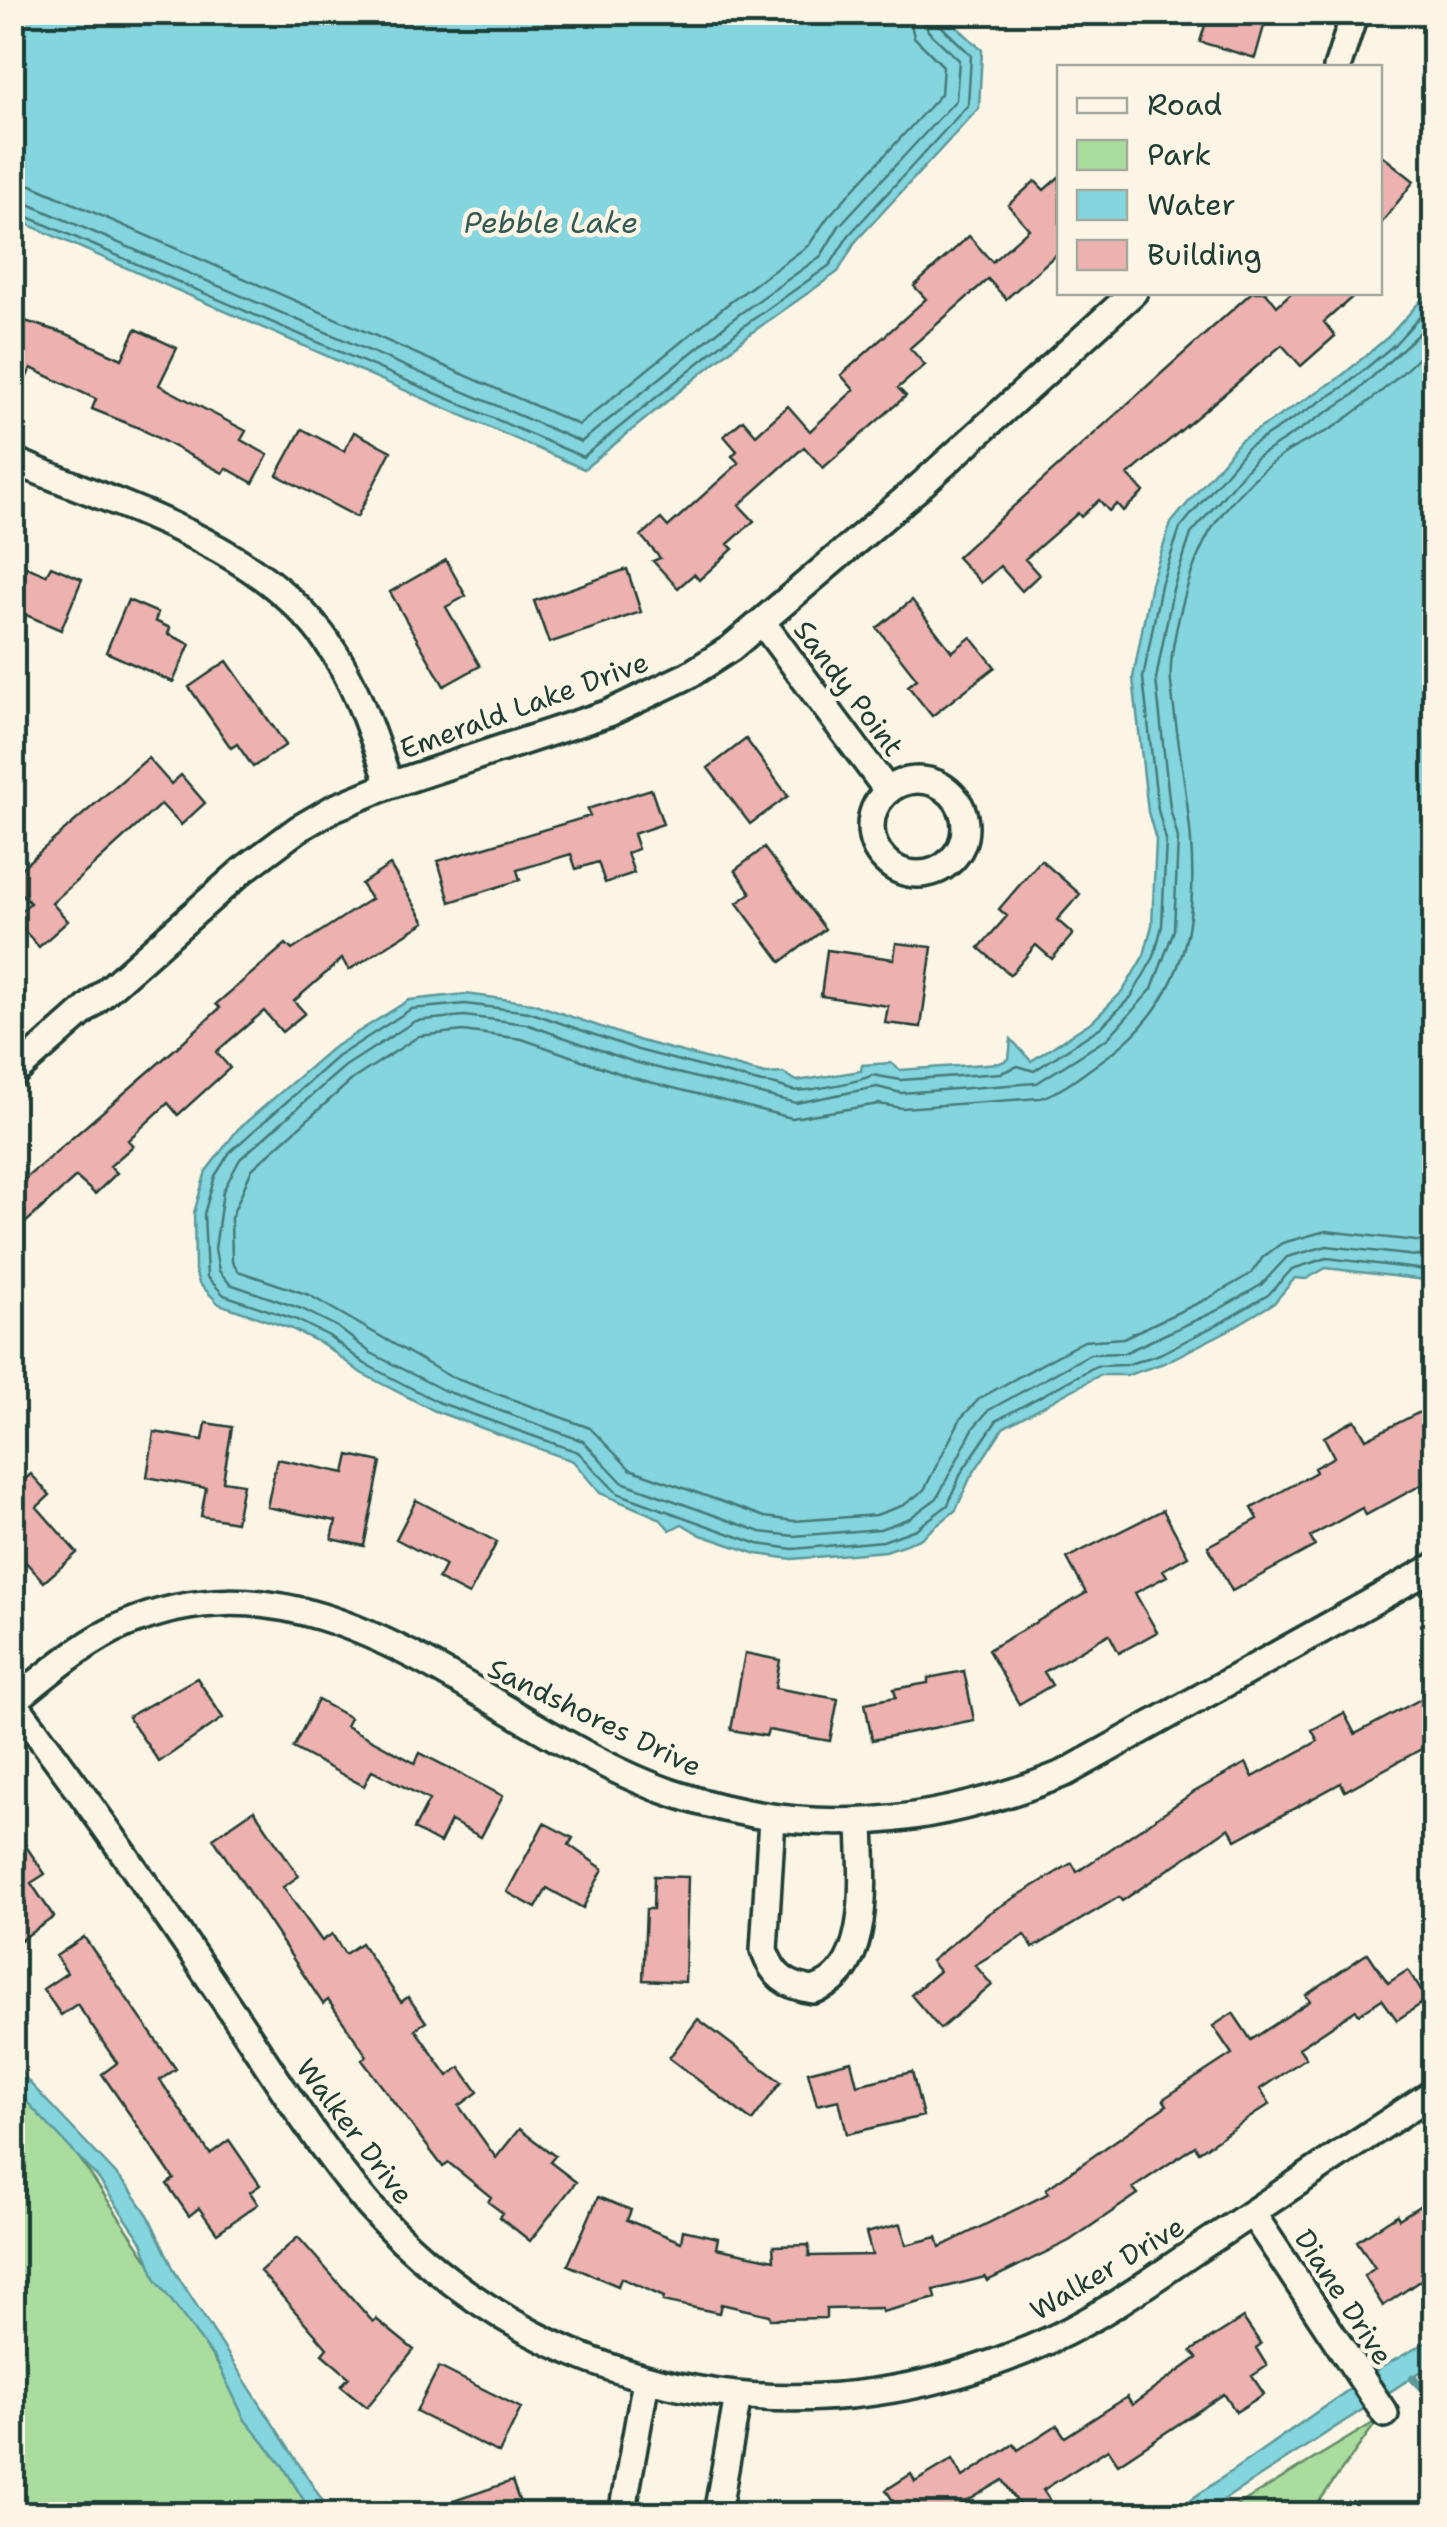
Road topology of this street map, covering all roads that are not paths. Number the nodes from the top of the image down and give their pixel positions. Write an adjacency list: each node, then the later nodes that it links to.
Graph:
1 (1355, 12): 2 (street)
2 (1338, 65)
3 (1131, 295): 5 (street, Emerald Lake Drive)
4 (12, 460): 6 (street)
5 (762, 622): 6 (street, Emerald Lake Drive); 7 (street, Sandy Point)
6 (390, 785): 8 (street, Emerald Lake Drive)
7 (887, 790)
8 (12, 1076)
9 (1434, 1566): 12 (street, Sandshores Drive)
10 (13, 1700): 11 (street, Sandshores Drive); 15 (street, Walker Drive)
11 (772, 1818): 12 (street, Sandshores Drive); 12 (street)
12 (861, 1822)
13 (1434, 2092): 14 (street, Walker Drive)
14 (1252, 2212): 16 (street, Walker Drive); 17 (street, Diane Drive)
15 (646, 2380): 16 (street, Walker Drive); 18 (street)
16 (738, 2396): 19 (street)
17 (1385, 2414)
18 (622, 2514)
19 (717, 2514)

